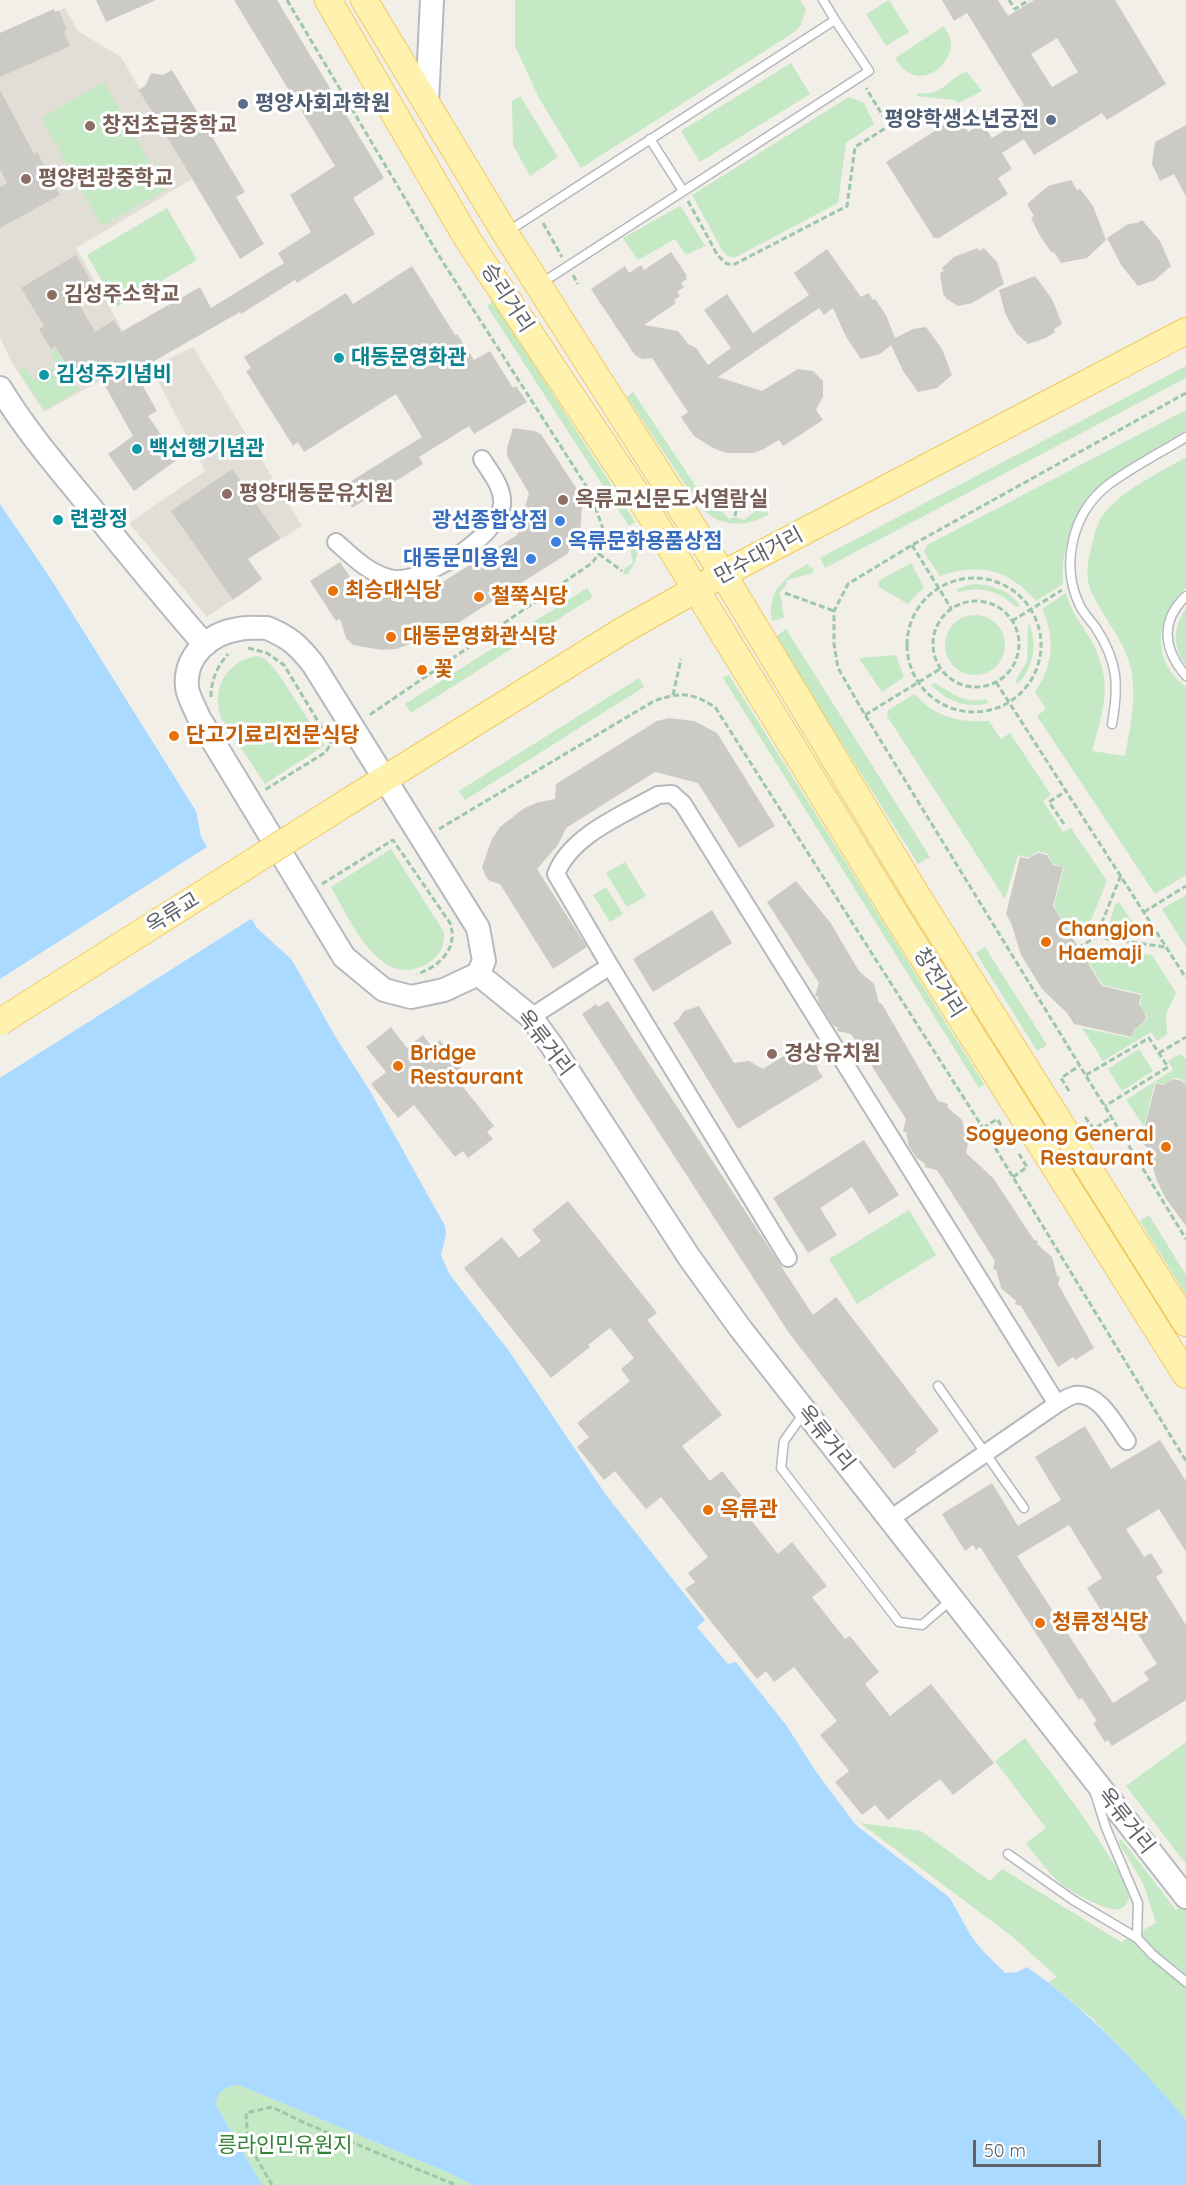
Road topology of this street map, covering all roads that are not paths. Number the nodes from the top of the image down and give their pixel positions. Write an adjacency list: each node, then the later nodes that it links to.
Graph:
1 (328, 0): 17 (main road, 승리거리)
2 (364, 0): 6 (main road, 승리거리)
3 (432, 0): 6 (street)
4 (823, 0): 5 (lane)
5 (835, 20): 7 (lane); 8 (lane)
6 (428, 102): 9 (main road, 승리거리)
7 (650, 140): 8 (lane); 9 (lane)
8 (683, 191): 10 (lane)
9 (505, 233): 10 (main road, 승리거리)
10 (539, 284): 16 (main road, 승리거리)
11 (1186, 331): 16 (main road, 만수대거리)
12 (0, 388): 19 (street)
13 (1186, 437): 21 (lane)
14 (482, 459): 15 (street)
15 (336, 542)
16 (723, 574): 17 (main road, 만수대거리); 29 (main road, 창전거리)
17 (695, 590): 22 (main road, 만수대거리); 30 (main road, 창전거리)
18 (1186, 596): 20 (lane)
19 (205, 645): 22 (street); 25 (street)
20 (1186, 676)
21 (1112, 724)
22 (385, 779): 23 (main road, 만수대거리); 25 (street)
23 (346, 803): 27 (main road, 옥류교, bridge)
24 (610, 966): 26 (street); 28 (street); 32 (street)
25 (478, 974): 26 (street, 옥류거리)
26 (531, 1017): 33 (street, 옥류거리)
27 (0, 1022)
28 (788, 1258)
29 (1186, 1323)
30 (1186, 1375)
31 (938, 1386): 35 (lane)
32 (1057, 1404): 34 (street); 35 (street)
33 (805, 1412): 37 (street, 옥류거리); 38 (lane)
34 (1127, 1441)
35 (986, 1453): 36 (lane); 37 (street)
36 (1024, 1508)
37 (890, 1519): 38 (street, 옥류거리)
38 (952, 1599): 39 (street, 옥류거리)
39 (1090, 1776): 41 (street, 옥류거리); 42 (lane)
40 (1008, 1854): 42 (lane)
41 (1186, 1897)
42 (1137, 1938): 43 (lane)
43 (1186, 1982)

